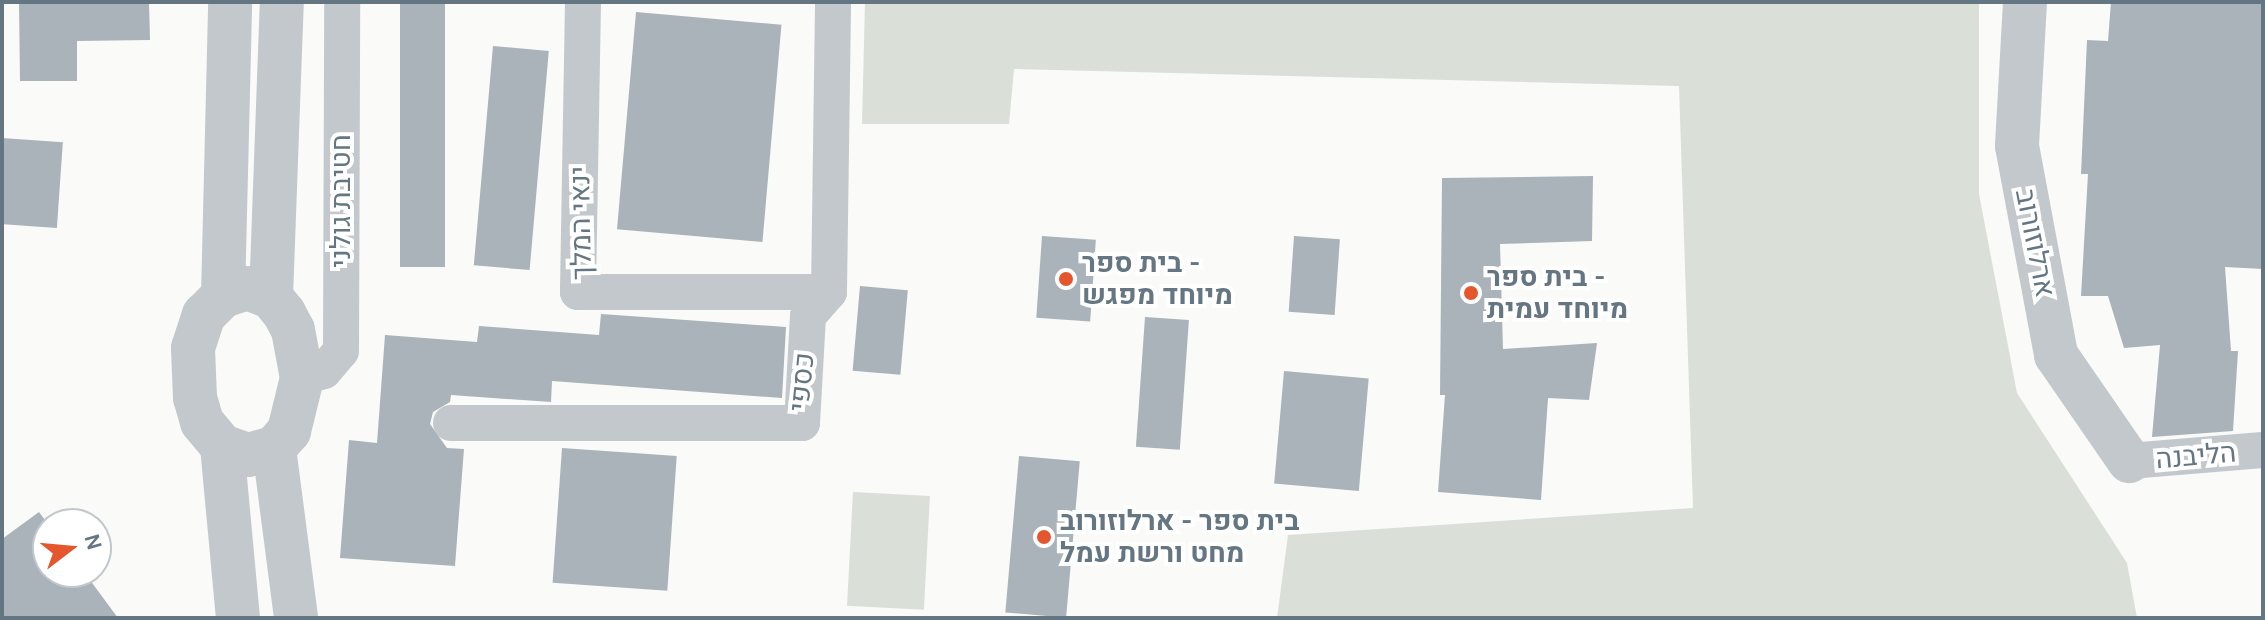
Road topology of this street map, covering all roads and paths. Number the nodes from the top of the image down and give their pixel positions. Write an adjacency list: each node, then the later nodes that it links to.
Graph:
1 (230, 2): 8 (street)
2 (282, 2): 9 (street)
3 (342, 2): 10 (street, חטיבת גולני)
4 (583, 2): 7 (street, ינאי המלך)
5 (833, 2): 7 (street)
6 (2025, 2): 15 (street, ארלוזורוב)
7 (829, 292): 11 (street, כספי)
8 (223, 296): 9 (street); 12 (street)
9 (271, 297): 10 (street)
10 (302, 378): 13 (street)
11 (451, 423)
12 (222, 446): 13 (street); 16 (street)
13 (274, 448): 17 (street)
14 (2263, 450): 15 (street, הליבנה)
15 (2129, 461)
16 (238, 618)
17 (296, 618)

